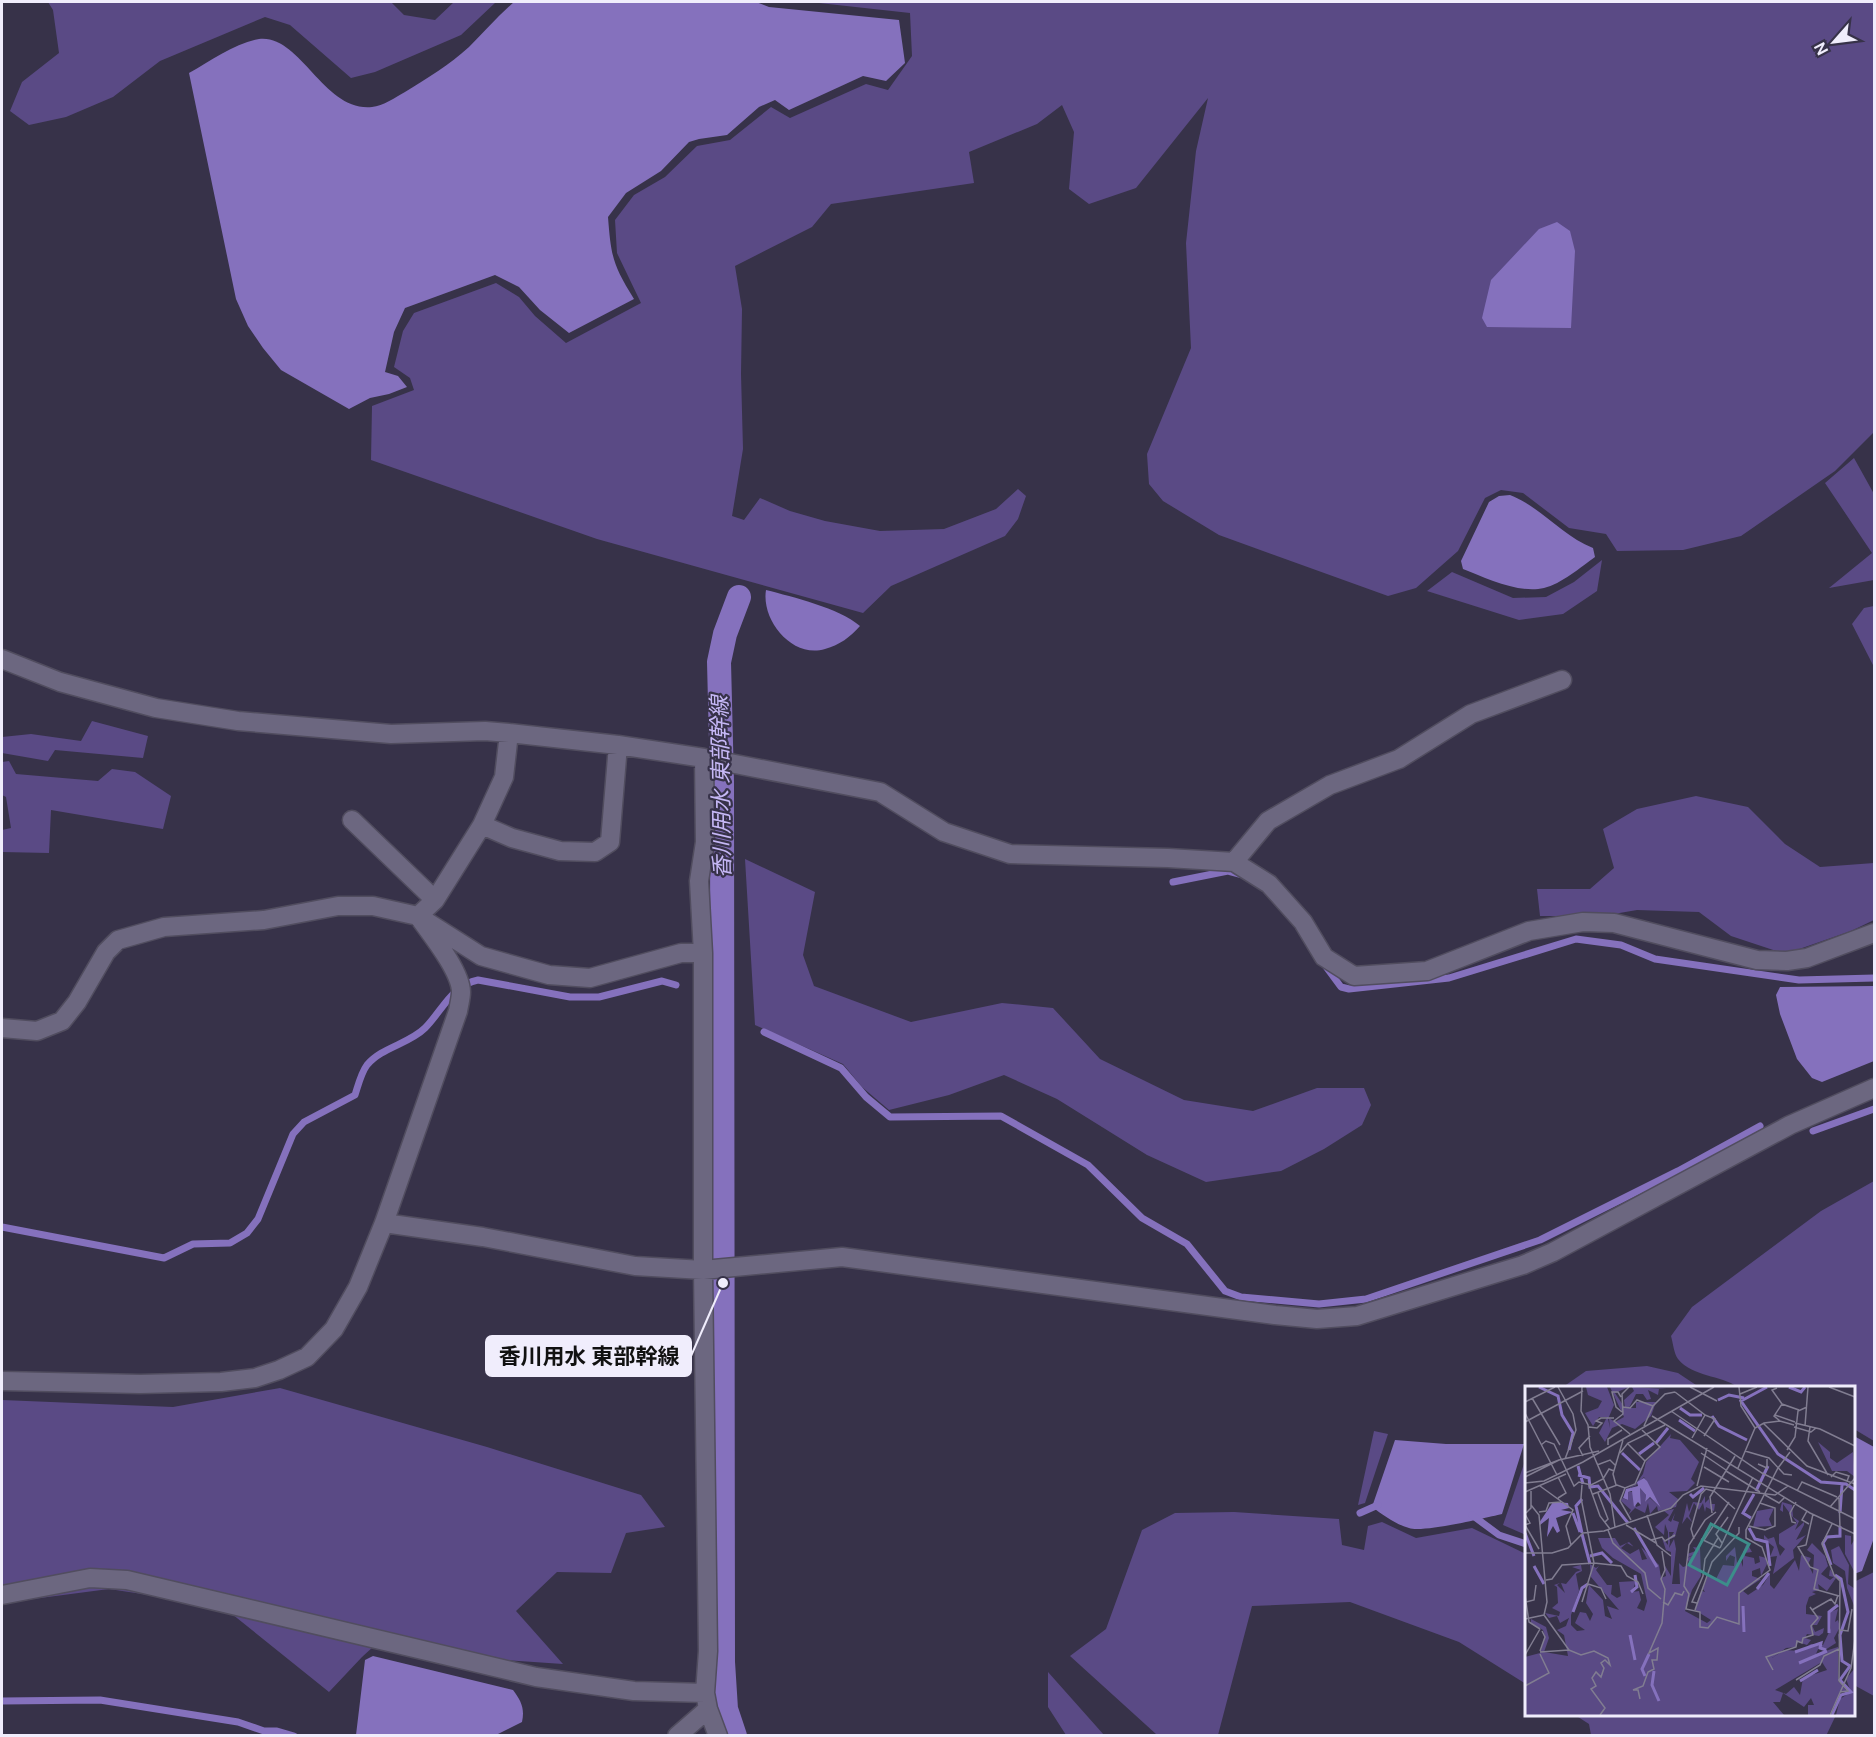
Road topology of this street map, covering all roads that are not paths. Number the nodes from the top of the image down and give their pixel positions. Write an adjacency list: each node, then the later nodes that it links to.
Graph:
1 (2, 659): 3 (street)
2 (1562, 680): 8 (street)
3 (509, 733): 4 (street); 7 (street)
4 (618, 745): 5 (street); 7 (street)
5 (715, 760): 8 (street); 12 (street)
6 (352, 820): 9 (street)
7 (482, 825): 9 (street)
8 (1234, 862): 11 (street)
9 (435, 900): 10 (street)
10 (418, 916): 12 (street); 13 (street); 15 (street)
11 (1875, 933)
12 (703, 953): 16 (street)
13 (2, 1028)
14 (1875, 1088): 16 (street)
15 (384, 1223): 16 (street); 17 (street)
16 (717, 1268): 19 (street)
17 (2, 1381)
18 (2, 1595): 19 (street)
19 (707, 1701): 20 (street); 21 (street)
20 (677, 1736)
21 (718, 1736)

